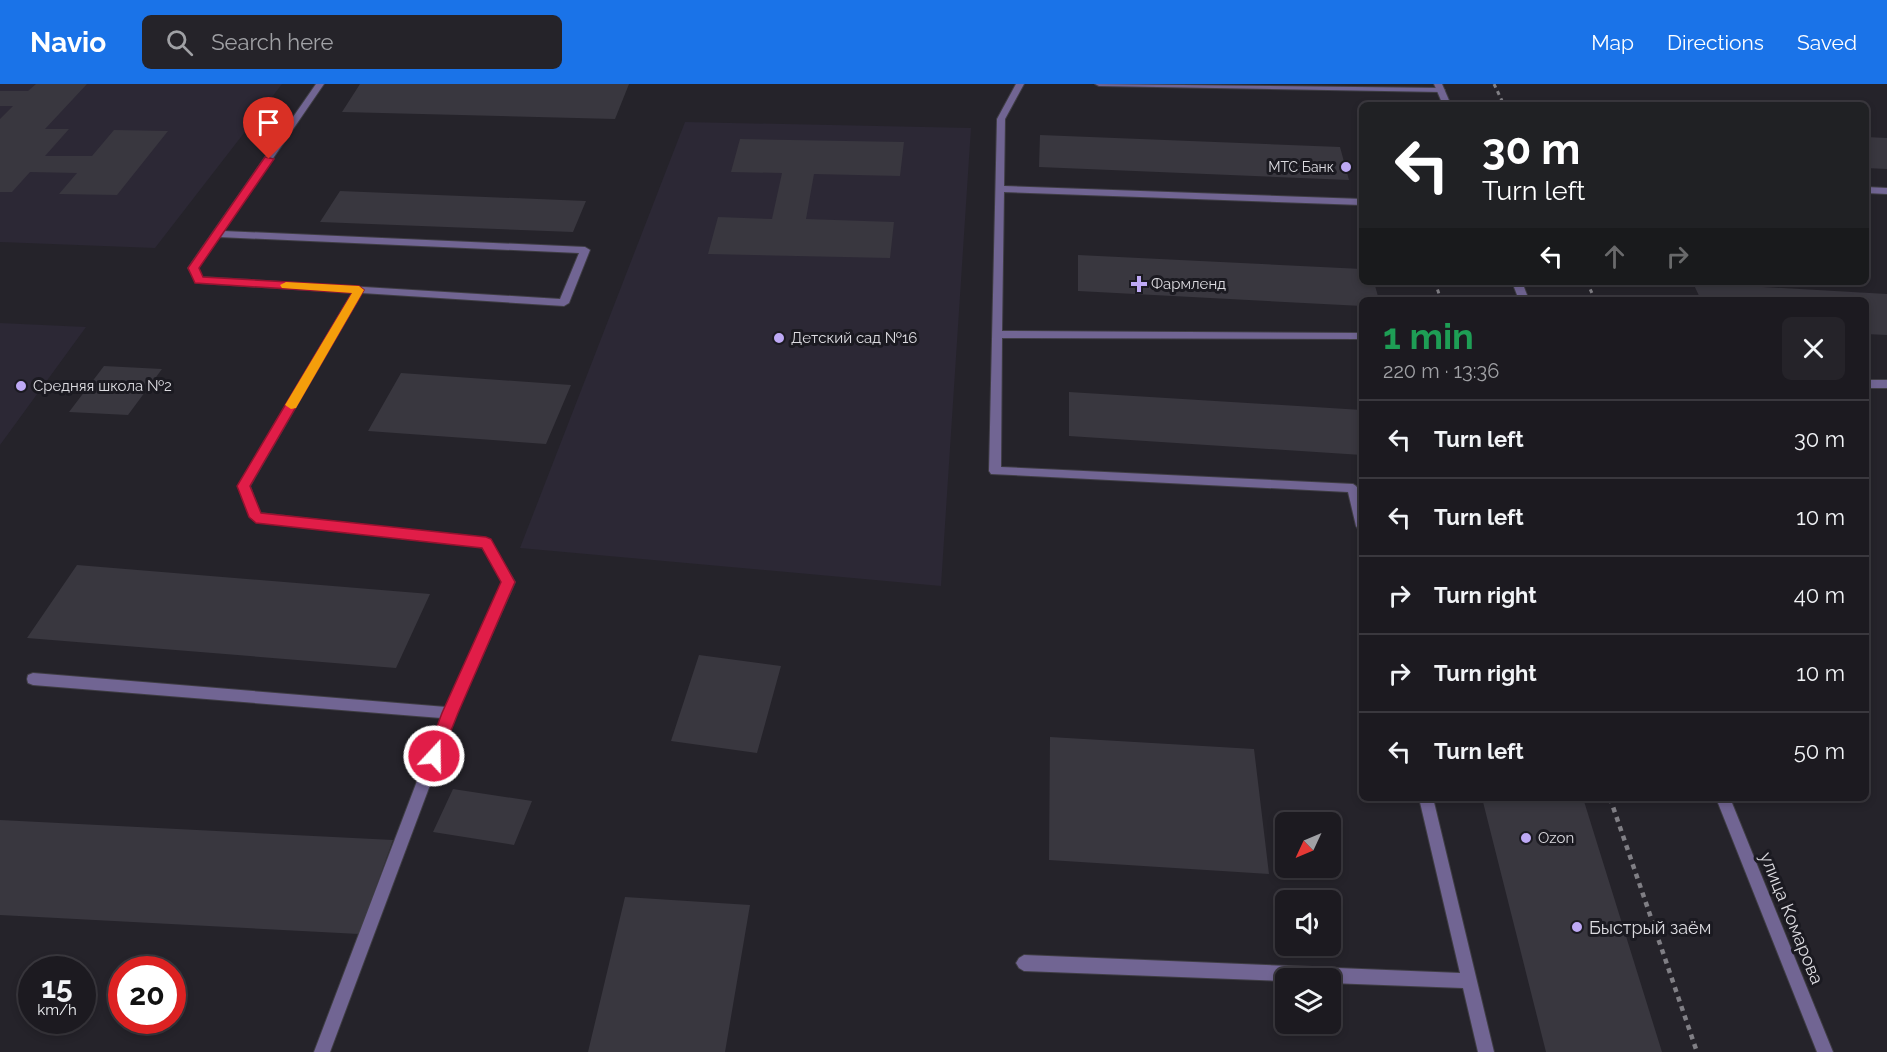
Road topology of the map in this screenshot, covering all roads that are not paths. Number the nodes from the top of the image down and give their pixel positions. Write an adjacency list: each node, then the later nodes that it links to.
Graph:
1 (320, 84): 10 (street)
2 (1020, 84): 6 (street)
3 (1099, 84): 4 (street)
4 (1440, 87): 5 (street)
5 (1446, 102)
6 (999, 189): 9 (street); 12 (street)
7 (1869, 190): 8 (street)
8 (1887, 191)
9 (1359, 202)
10 (218, 234): 11 (street); 11 (street)
11 (359, 290): 18 (street)
12 (997, 334): 13 (street); 16 (street)
13 (1359, 336)
14 (1869, 384): 15 (street)
15 (1887, 384)
16 (1359, 513)
17 (33, 679): 18 (street)
18 (450, 713): 23 (street)
19 (1427, 801): 22 (street)
20 (1724, 801): 25 (street, улица Комарова)
21 (1024, 963): 22 (street)
22 (1469, 981): 24 (street)
23 (322, 1052)
24 (1486, 1052)
25 (1825, 1052)

